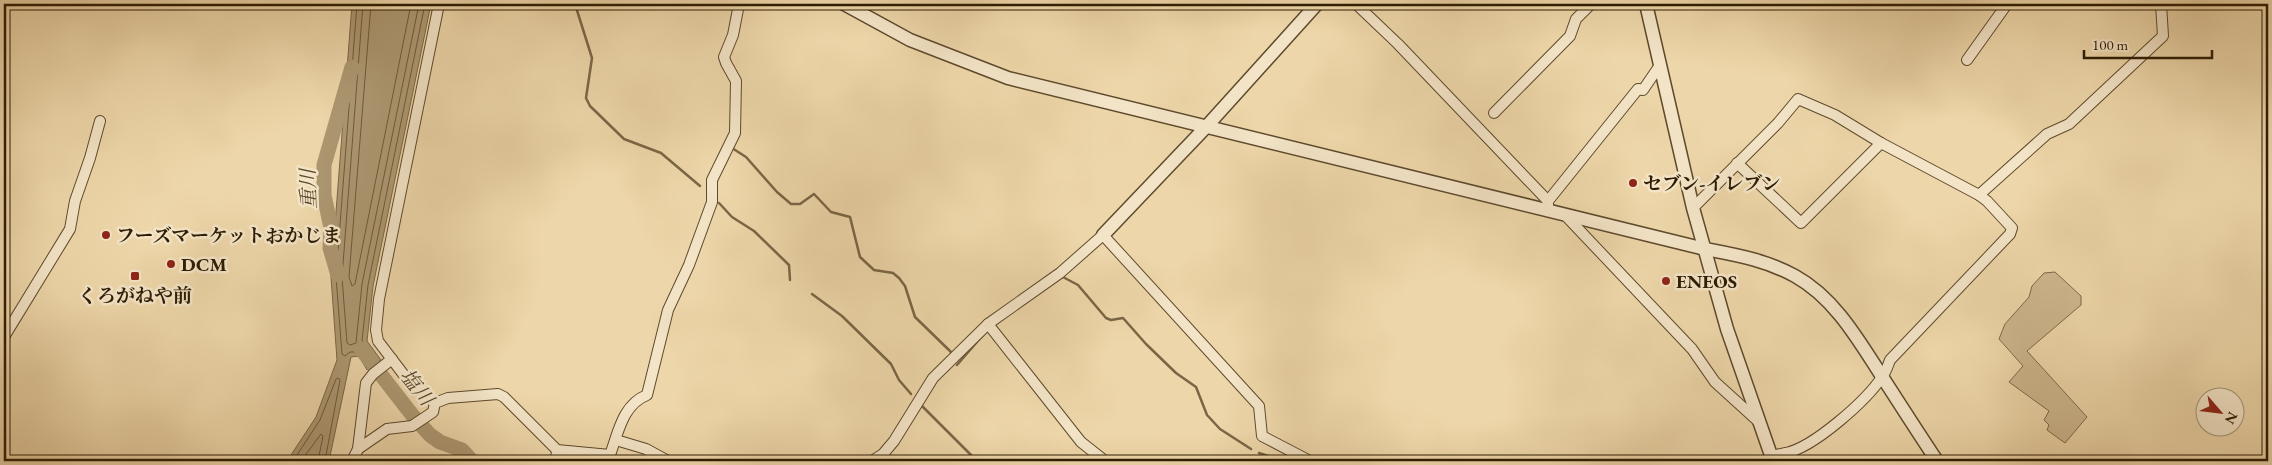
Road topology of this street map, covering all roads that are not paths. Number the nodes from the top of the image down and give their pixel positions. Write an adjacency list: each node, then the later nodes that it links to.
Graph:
1 (438, 4): 25 (street)
2 (739, 4): 29 (street)
3 (844, 4): 14 (street)
4 (1317, 4): 14 (street)
5 (1356, 4): 18 (street)
6 (1591, 4): 12 (street)
7 (1646, 4): 11 (street)
8 (2007, 4): 10 (street)
9 (2161, 4): 17 (street)
10 (1967, 60)
11 (1660, 65): 18 (street); 19 (street)
12 (1494, 113)
13 (100, 121): 24 (street)
14 (1206, 127): 18 (street); 21 (street)
15 (1881, 142): 16 (street); 16 (street); 17 (street)
16 (1737, 162): 19 (street)
17 (1979, 195): 26 (street)
18 (1548, 206): 20 (street)
19 (1693, 208): 22 (street)
20 (1565, 215): 22 (street); 28 (street)
21 (1103, 235): 23 (street); 39 (street)
22 (1705, 250): 26 (street); 28 (street)
23 (991, 328): 37 (street); 38 (street)
24 (4, 336)
25 (392, 359): 27 (street); 30 (street)
26 (1883, 377): 32 (street); 41 (street)
27 (434, 407): 30 (street); 31 (street)
28 (1759, 422): 33 (street)
29 (616, 440): 31 (street); 36 (street)
30 (358, 449): 34 (street)
31 (558, 450): 35 (street)
32 (1786, 452): 33 (street); 40 (street)
33 (1773, 460)
34 (352, 461)
35 (556, 461)
36 (668, 461)
37 (872, 461)
38 (1105, 461)
39 (1310, 461)
40 (1794, 461)
41 (1937, 461)

